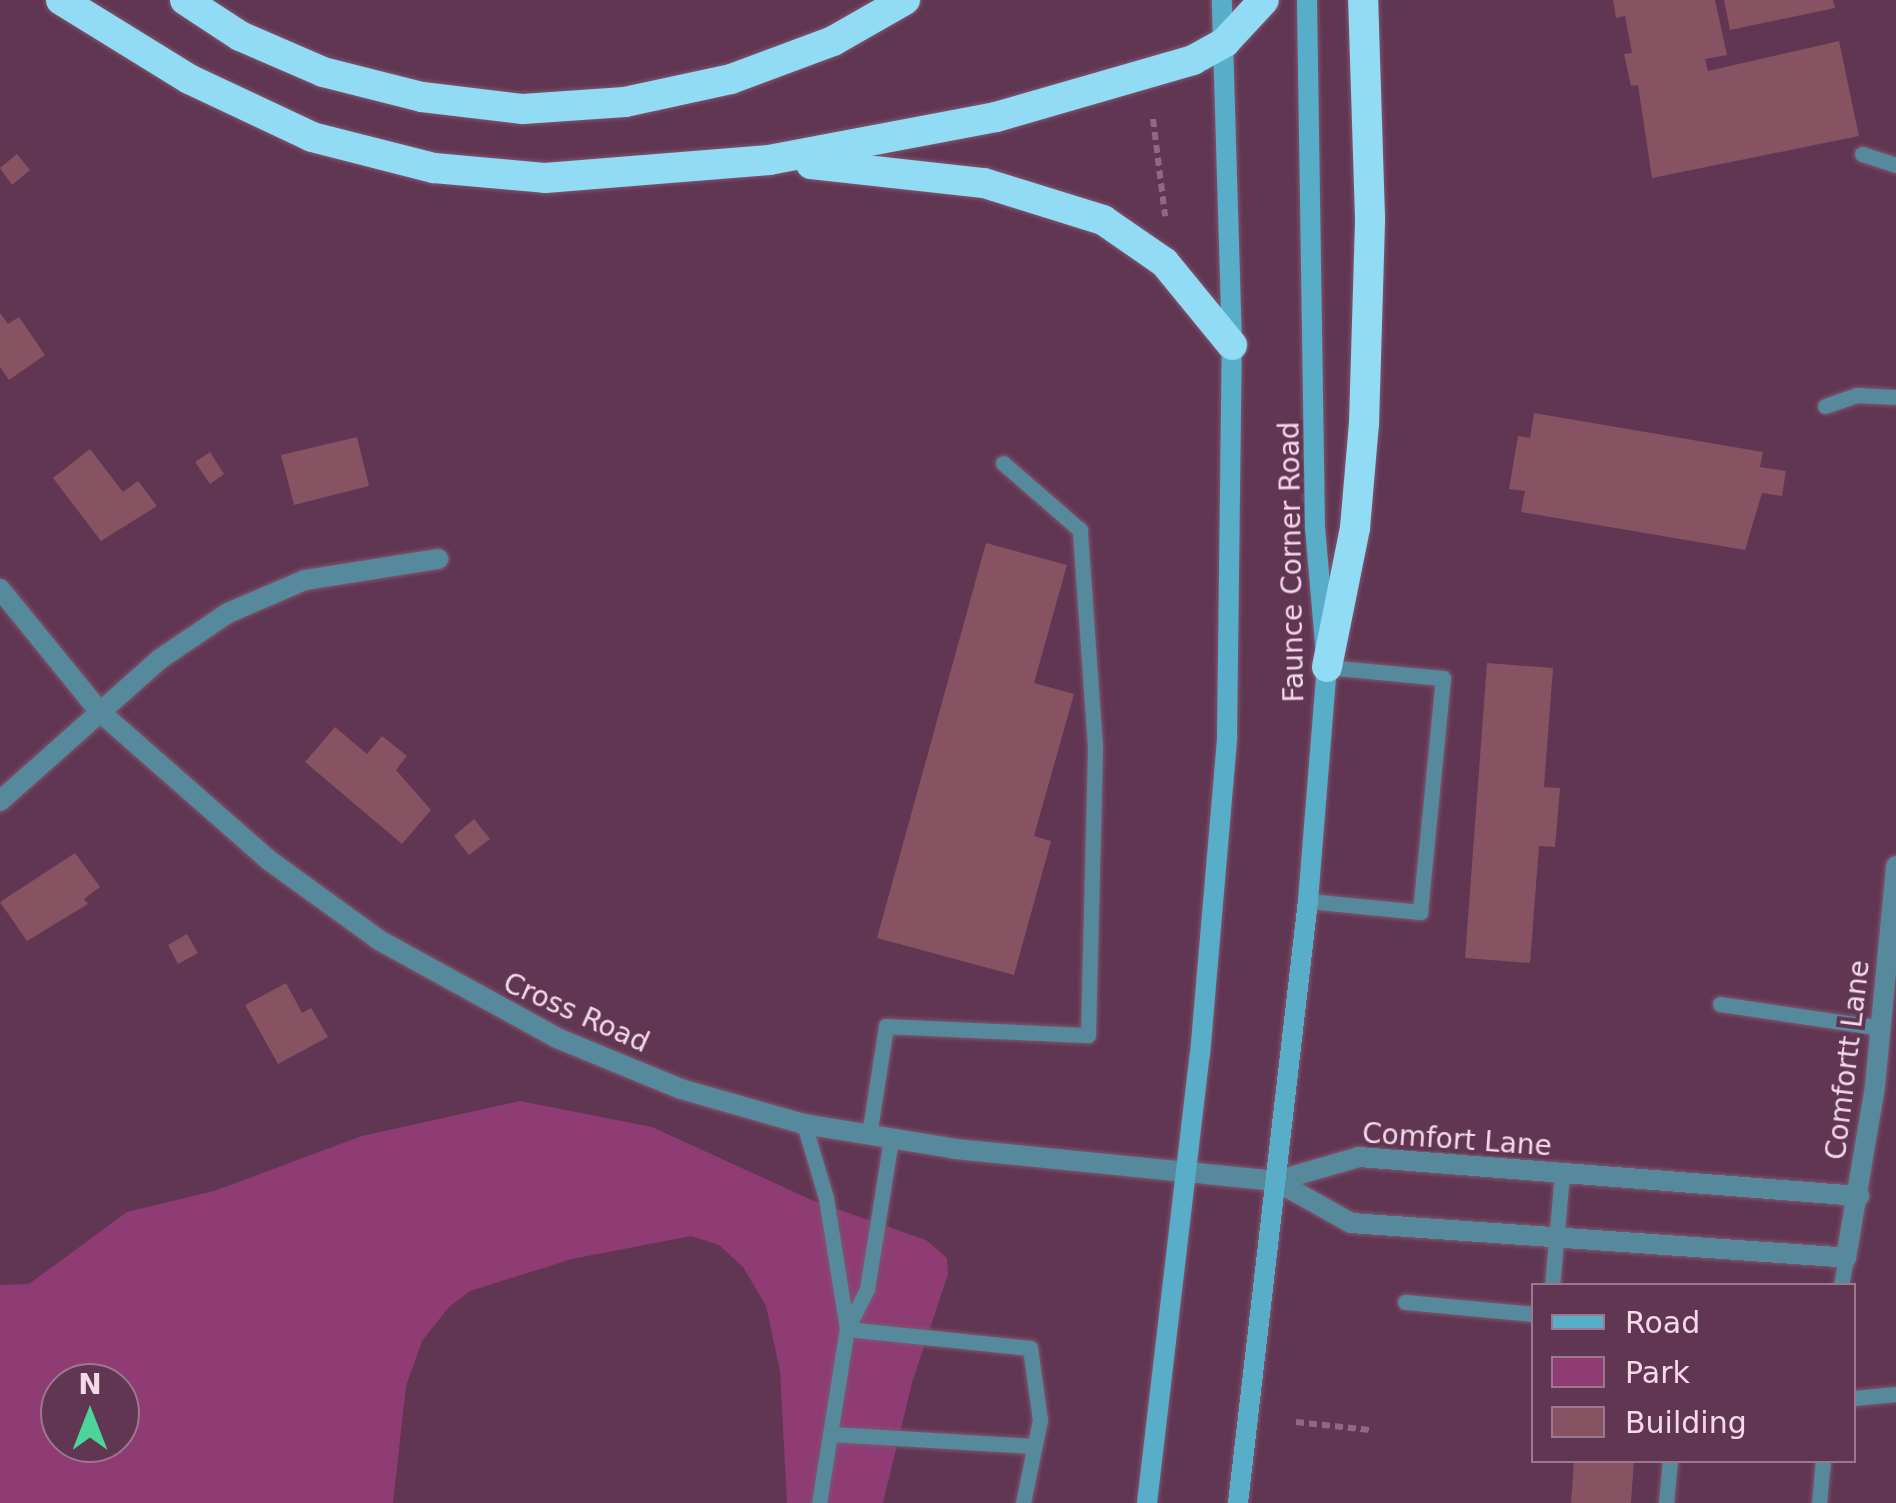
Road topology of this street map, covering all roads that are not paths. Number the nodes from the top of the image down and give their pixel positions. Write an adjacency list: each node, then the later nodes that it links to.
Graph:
1 (61, 0): 10 (highway)
2 (185, 0): 3 (highway)
3 (905, 0)
4 (1222, 0): 8 (main road)
5 (1264, 0): 8 (highway)
6 (1307, 0): 18 (main road, Faunce Corner Road)
7 (1363, 0): 18 (highway)
8 (1225, 42): 10 (highway); 12 (main road)
9 (1862, 154): 11 (lane)
10 (768, 160): 12 (highway)
11 (1896, 165)
12 (1232, 345): 29 (main road)
13 (1896, 397): 14 (lane)
14 (1825, 406)
15 (1003, 463): 27 (lane)
16 (438, 559): 19 (street)
17 (0, 588): 19 (street, Cross Road)
18 (1327, 667): 22 (main road, Faunce Corner Road); 22 (lane)
19 (99, 711): 20 (street); 26 (street, Cross Road)
20 (0, 801)
21 (1896, 866): 23 (street, Comfortt Lane)
22 (1308, 901): 31 (main road, Faunce Corner Road)
23 (1892, 951): 25 (street, Comfortt Lane)
24 (1720, 1004): 25 (lane)
25 (1881, 1028): 32 (street, Comfortt Lane)
26 (804, 1124): 27 (street, Cross Road); 39 (lane)
27 (869, 1135): 28 (street, Cross Road)
28 (891, 1139): 29 (street, Cross Road); 39 (lane)
29 (1187, 1171): 31 (street, Cross Road); 48 (main road)
30 (1562, 1174): 31 (street, Comfort Lane); 32 (street, Comfort Lane); 33 (lane)
31 (1276, 1181): 33 (street); 49 (main road, Faunce Corner Road)
32 (1859, 1196): 34 (street, Comfortt Lane)
33 (1556, 1242): 34 (street); 35 (lane)
34 (1846, 1258): 36 (lane)
35 (1552, 1283)
36 (1842, 1283)
37 (1404, 1302): 38 (lane)
38 (1531, 1314)
39 (848, 1329): 42 (lane); 43 (lane)
40 (1896, 1394): 41 (lane)
41 (1856, 1398)
42 (830, 1434): 43 (lane); 46 (lane)
43 (1034, 1446): 47 (lane)
44 (1670, 1463): 50 (lane)
45 (1822, 1463): 51 (lane)
46 (820, 1498)
47 (1019, 1502)
48 (1146, 1503)
49 (1238, 1503)
50 (1666, 1503)
51 (1819, 1503)

